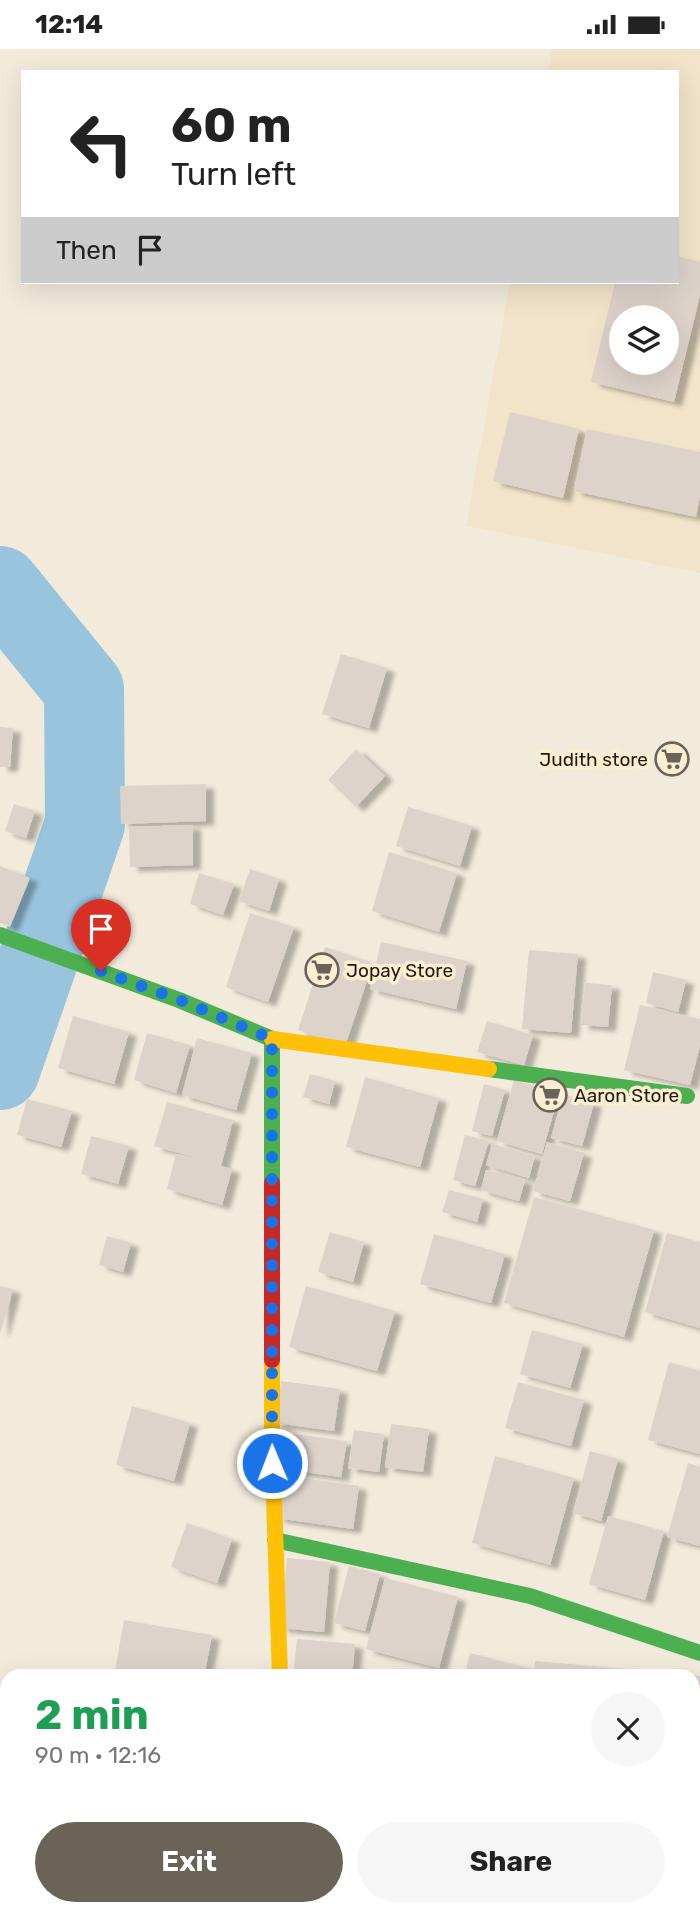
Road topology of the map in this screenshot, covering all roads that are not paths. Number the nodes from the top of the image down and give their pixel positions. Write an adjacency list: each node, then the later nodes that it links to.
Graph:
1 (0, 935): 2 (street)
2 (272, 1039): 3 (street); 4 (street)
3 (687, 1097)
4 (275, 1540): 5 (street); 6 (street)
5 (700, 1653)
6 (280, 1669)

